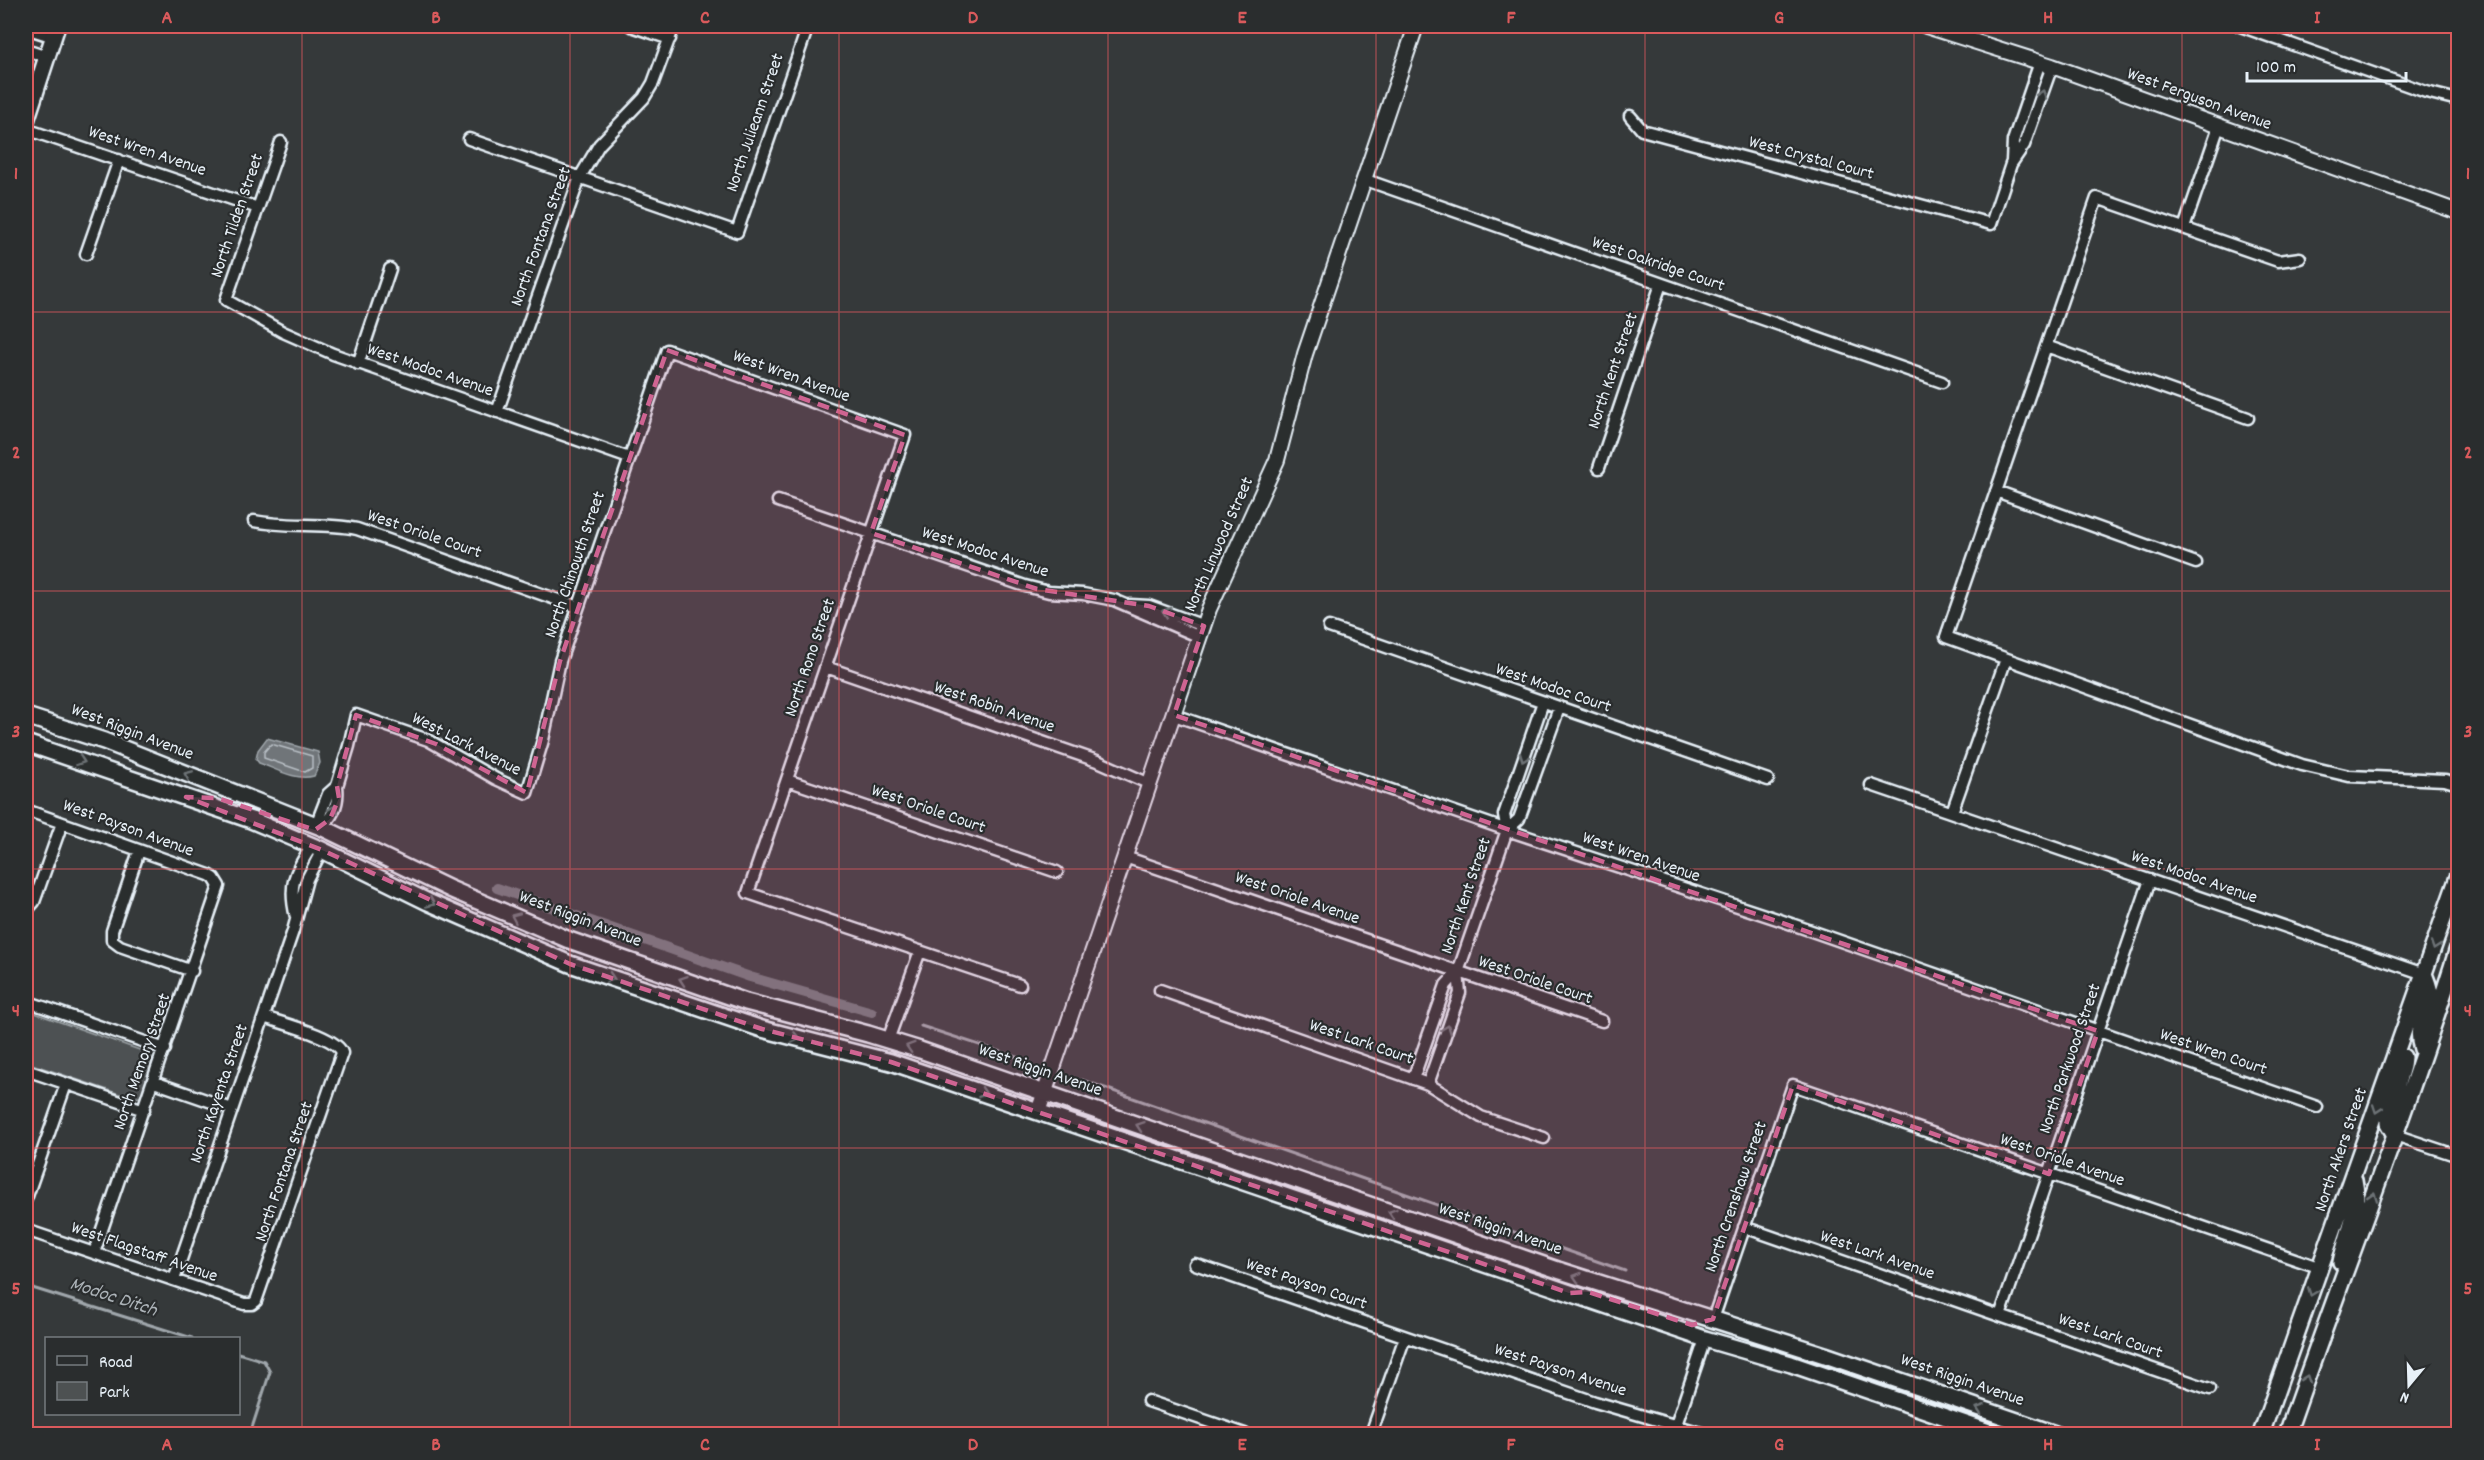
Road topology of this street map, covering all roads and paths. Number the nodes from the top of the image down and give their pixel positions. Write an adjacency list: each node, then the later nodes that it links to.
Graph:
1 (631, 26): 10 (street)
2 (674, 26): 10 (street, North Fontana Street)
3 (808, 26): 22 (street, North Julieann Street)
4 (1416, 26): 23 (street, North Linwood Street)
5 (1926, 26): 13 (street, West Ferguson Avenue)
6 (2240, 26): 8 (street)
7 (26, 28): 9 (street)
8 (2257, 28): 14 (street)
9 (55, 31): 12 (main road)
10 (670, 39): 22 (street, North Fontana Street)
11 (26, 50): 12 (street)
12 (47, 57): 16 (main road)
13 (2046, 64): 15 (street, West Crystal Court); 17 (street, West Ferguson Avenue)
14 (2458, 100)
15 (1630, 116)
16 (26, 121)
17 (2220, 126): 25 (street, West Ferguson Avenue); 26 (street)
18 (26, 129): 21 (street, West Wren Avenue)
19 (469, 139): 22 (street)
20 (281, 142): 24 (street, North Tilden Street)
21 (119, 160): 24 (street, West Wren Avenue); 27 (street)
22 (580, 177): 36 (street, North Fontana Street)
23 (1364, 179): 30 (street, West Oakridge Court); 48 (street, North Linwood Street)
24 (258, 208): 31 (street, North Tilden Street)
25 (2458, 212)
26 (2184, 228): 28 (street); 32 (street)
27 (86, 254)
28 (2300, 258)
29 (390, 269): 34 (street)
30 (1661, 284): 35 (street, West Oakridge Court); 40 (street, North Kent Street)
31 (226, 300): 34 (street, West Modoc Avenue)
32 (2046, 346): 37 (street); 41 (street)
33 (667, 350): 38 (street, West Wren Avenue); 39 (street, North Chinowth Street)
34 (358, 364): 36 (street, West Modoc Avenue)
35 (1942, 382)
36 (496, 412): 39 (street, West Modoc Avenue)
37 (2248, 418)
38 (905, 435): 44 (street, North Rono Street)
39 (629, 458): 46 (street, North Chinowth Street)
40 (1599, 468)
41 (1996, 491): 45 (street); 49 (street)
42 (778, 501): 44 (street)
43 (254, 521): 46 (street, West Oriole Court)
44 (871, 533): 48 (street, West Modoc Avenue); 50 (street, North Rono Street)
45 (2196, 563)
46 (578, 607): 61 (street, North Chinowth Street)
47 (1329, 627): 51 (street, West Modoc Court)
48 (1202, 632): 53 (street, North Linwood Street)
49 (2006, 659): 59 (street); 64 (street)
50 (826, 667): 56 (street, North Rono Street); 58 (street, West Robin Avenue)
51 (1543, 702): 52 (street, West Modoc Court); 67 (street, North Kent Street, one-way to 67)
52 (1559, 708): 57 (street, West Modoc Court); 67 (street, North Kent Street)
53 (1174, 715): 58 (street, North Linwood Street); 67 (street, West Wren Avenue)
54 (26, 716): 66 (main road, West Riggin Avenue, one-way to 54)
55 (26, 742): 62 (main road, West Riggin Avenue, one-way to 62)
56 (787, 780): 71 (street, West Oriole Court); 81 (street, North Rono Street)
57 (1768, 780)
58 (1150, 784): 70 (street, North Linwood Street)
59 (2458, 784)
60 (1871, 785): 64 (street)
61 (527, 793): 66 (street, West Lark Avenue)
62 (186, 797): 66 (main road); 68 (main road, West Riggin Avenue)
63 (26, 810): 65 (street, West Payson Avenue)
64 (1952, 812): 73 (street, West Modoc Avenue)
65 (62, 823): 69 (street, West Payson Avenue); 78 (street)
66 (318, 826): 76 (main road, West Riggin Avenue)
67 (1507, 830): 83 (street, North Kent Street); 91 (street, West Wren Avenue)
68 (317, 848): 75 (street, North Kayenta Street); 76 (main road); 77 (street, North Kayenta Street); 106 (main road, West Riggin Avenue, one-way to 106)
69 (140, 851): 74 (street, West Payson Avenue); 82 (street)
70 (1125, 857): 83 (street, West Oriole Avenue); 102 (street, North Linwood Street)
71 (1058, 872)
72 (2458, 878): 84 (main road, North Akers Street, one-way to 84)
73 (2150, 880): 84 (street, West Modoc Avenue); 91 (street, North Parkwood Street)
74 (218, 882): 82 (street, North Memory Street)
75 (292, 887): 77 (street); 79 (street, North Kayenta Street)
76 (450, 889): 93 (main road, West Riggin Avenue, one-way to 76)
77 (304, 890): 79 (street, North Kayenta Street)
78 (27, 911)
79 (296, 918): 89 (street, North Kayenta Street)
80 (2458, 948): 85 (main road)
81 (920, 951): 86 (street); 93 (street)
82 (192, 971): 94 (street, North Memory Street)
83 (1458, 972): 90 (street, West Oriole Court); 97 (street, North Kent Street); 100 (street, North Kent Street, one-way to 83)
84 (2424, 974): 92 (main road, North Akers Street); 95 (main road)
85 (2453, 984): 95 (main road)
86 (1020, 985)
87 (1160, 990): 97 (street, West Lark Court)
88 (26, 1002): 94 (street)
89 (264, 1017): 104 (street, North Kayenta Street); 121 (street, North Fontana Street)
90 (1602, 1021)
91 (2098, 1031): 103 (street, West Wren Court); 110 (street, North Parkwood Street)
92 (2404, 1033): 107 (main road); 111 (main road, North Akers Street, one-way to 111)
93 (888, 1040): 102 (main road, West Riggin Avenue, one-way to 93)
94 (165, 1049): 98 (street, North Memory Street)
95 (2423, 1053): 107 (main road)
96 (26, 1070): 99 (street)
97 (1413, 1078): 100 (street, West Lark Court)
98 (154, 1082): 104 (street); 105 (street, North Memory Street)
99 (66, 1084): 105 (street); 112 (street)
100 (1428, 1084): 108 (street, West Lark Court)
101 (1793, 1085): 110 (street, West Oriole Avenue); 113 (street, North Crenshaw Street)
102 (1045, 1093): 106 (street, North Linwood Street); 123 (main road, West Riggin Avenue, one-way to 102)
103 (2316, 1107)
104 (232, 1109): 119 (street, North Kayenta Street)
105 (144, 1110): 115 (street, North Memory Street)
106 (1038, 1112): 120 (main road, West Riggin Avenue)
107 (2394, 1135): 109 (street); 118 (main road, one-way to 107)
108 (1544, 1138)
109 (2458, 1156)
110 (2049, 1174): 117 (street, West Oriole Avenue); 122 (street, North Parkwood Street)
111 (2353, 1177): 117 (main road, North Akers Street); 118 (main road)
112 (26, 1199)
113 (1744, 1227): 122 (street, West Lark Avenue); 123 (street, North Crenshaw Street)
114 (26, 1230): 115 (street, West Flagstaff Avenue)
115 (94, 1253): 119 (street, West Flagstaff Avenue)
116 (1195, 1264): 124 (street, West Payson Court)
117 (2321, 1268): 135 (main road, North Akers Street, one-way to 135)
118 (2345, 1276): 136 (main road, one-way to 118)
119 (174, 1280): 121 (street, West Flagstaff Avenue)
120 (1569, 1293): 123 (main road); 125 (main road, West Riggin Avenue)
121 (252, 1304)
122 (2000, 1316): 127 (street, West Lark Court)
123 (1713, 1319): 126 (main road, West Riggin Avenue)
124 (1405, 1336): 129 (street, West Payson Avenue); 131 (street)
125 (1705, 1339): 126 (main road); 129 (street); 133 (main road, West Riggin Avenue)
126 (1860, 1367): 134 (main road, West Riggin Avenue, one-way to 126)
127 (2210, 1389)
128 (1148, 1401): 130 (street)
129 (1676, 1425): 132 (street, West Payson Avenue)
130 (1245, 1434)
131 (1371, 1434)
132 (1705, 1434)
133 (1995, 1434)
134 (2055, 1434)
135 (2261, 1434)
136 (2287, 1434)

